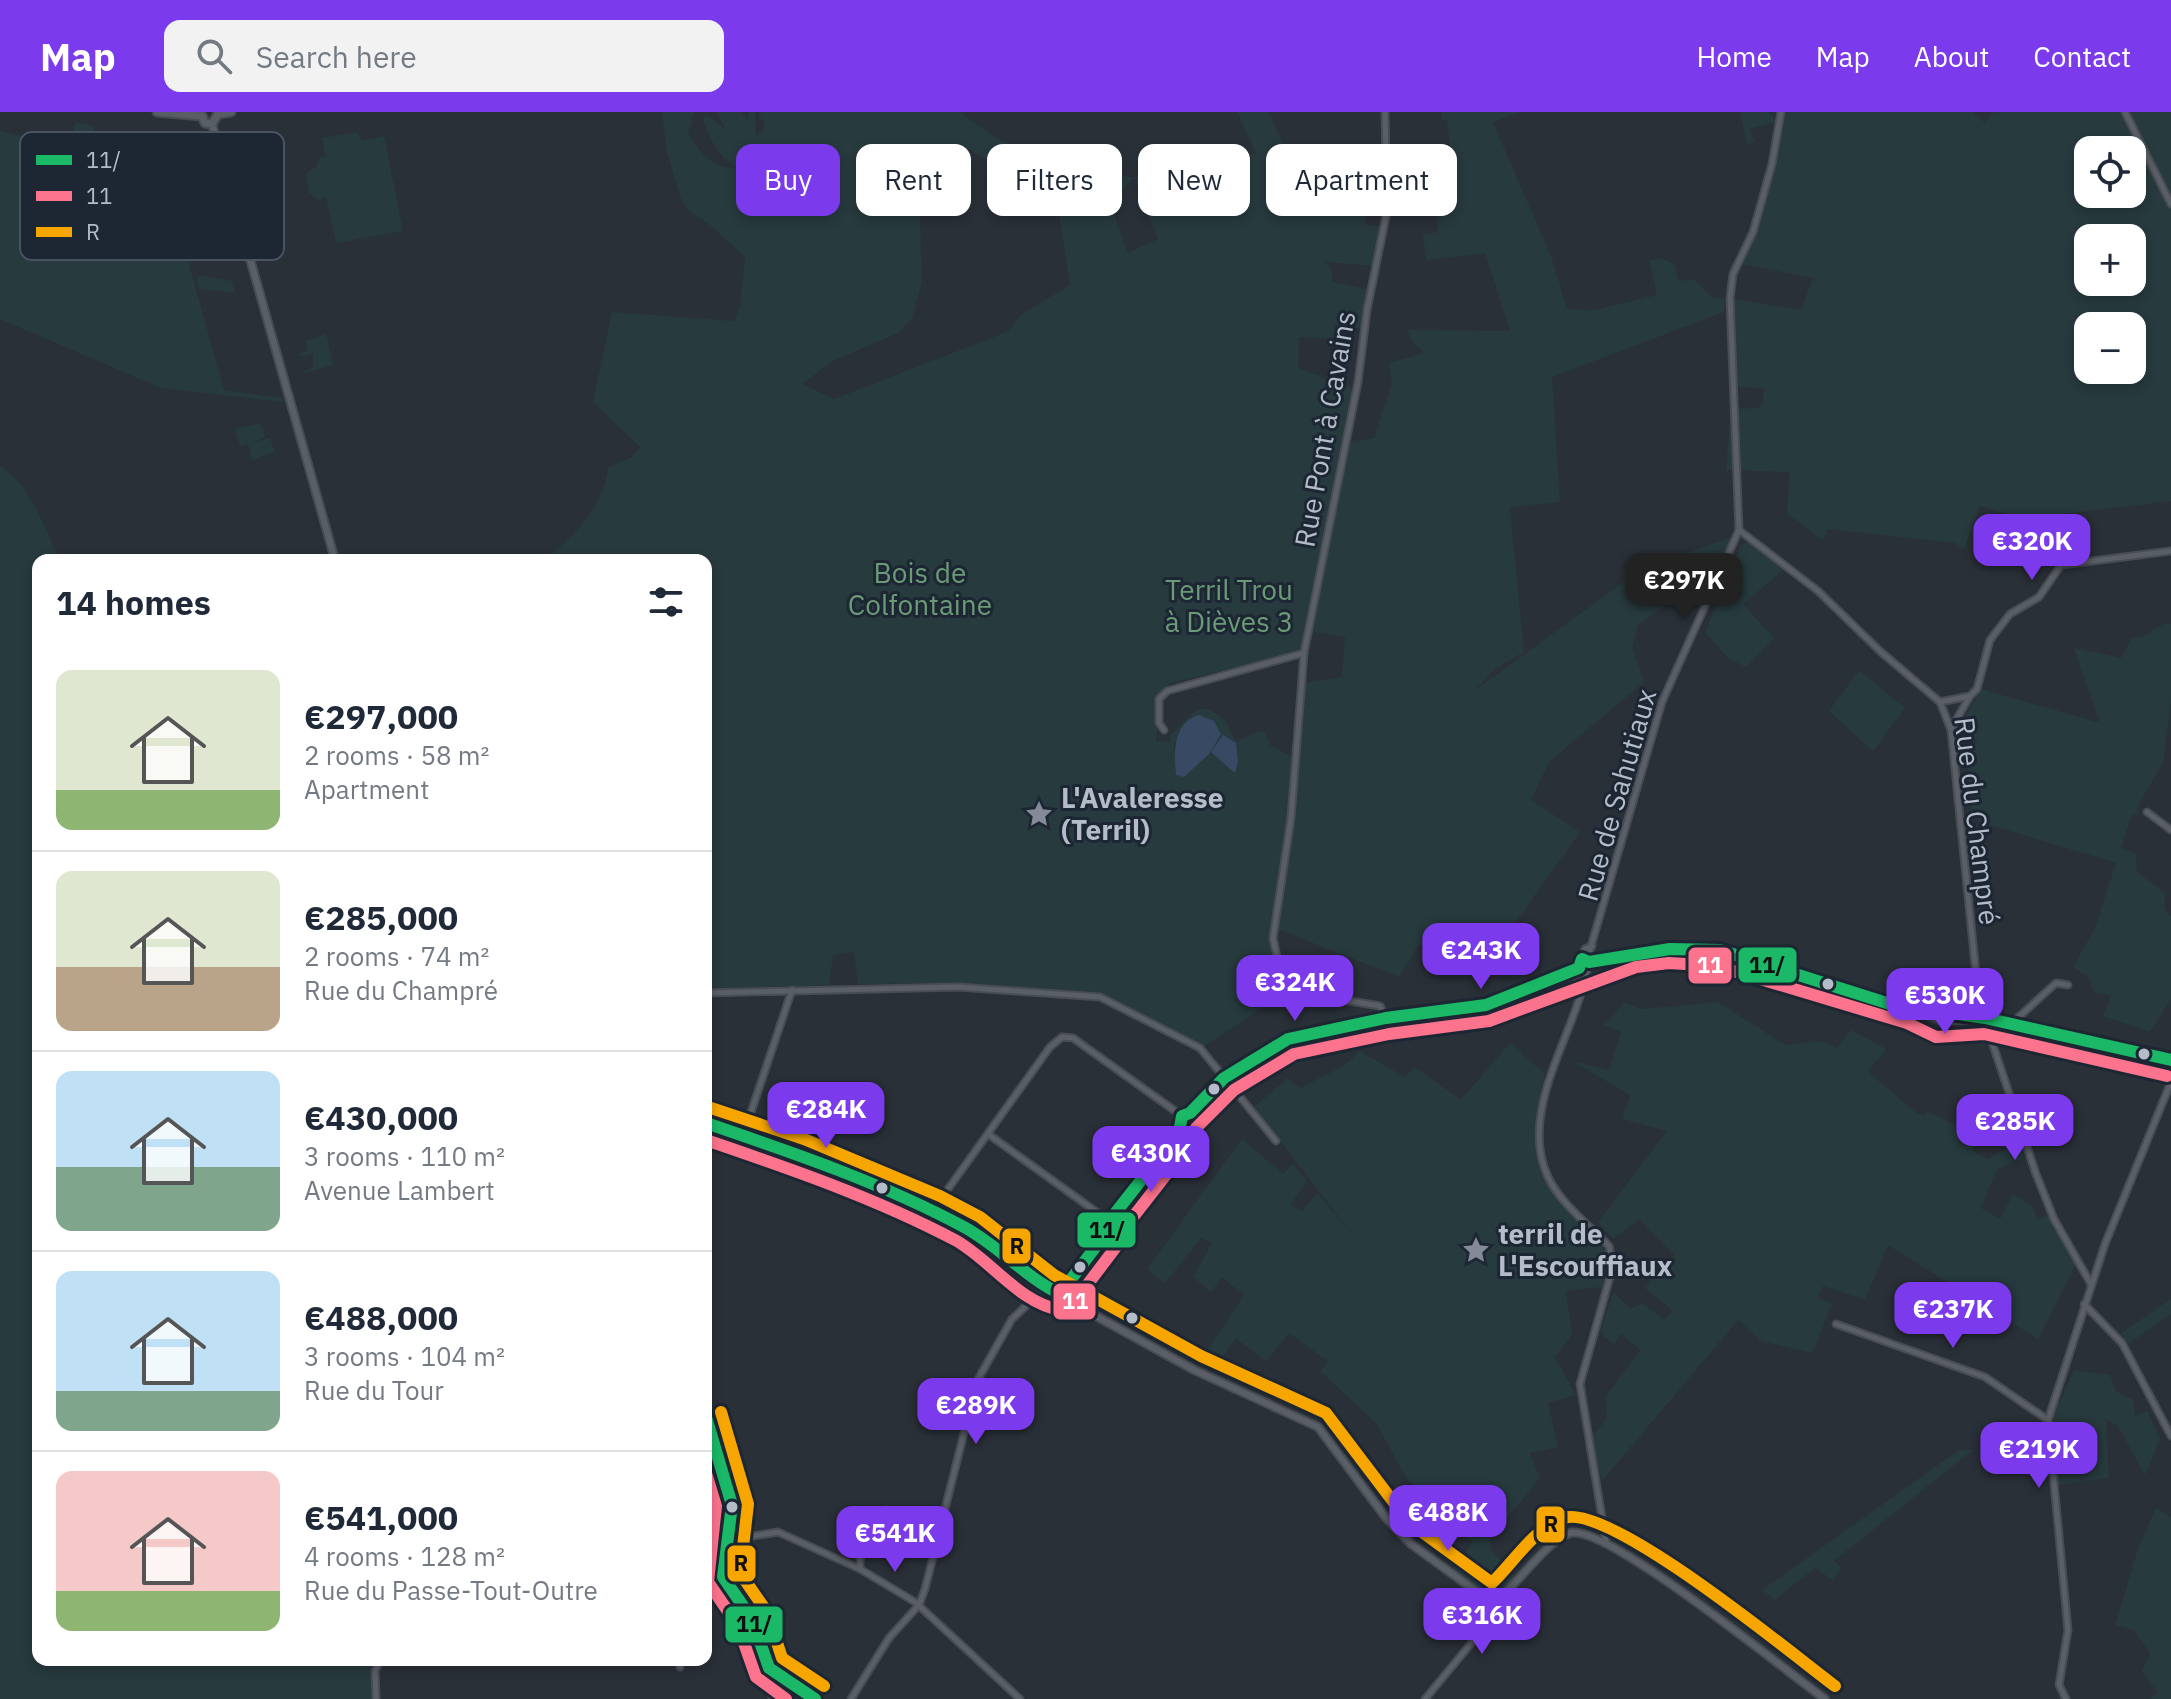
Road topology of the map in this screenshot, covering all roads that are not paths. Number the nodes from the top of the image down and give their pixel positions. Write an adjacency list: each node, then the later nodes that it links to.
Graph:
1 (157, 112): 7 (main road)
2 (231, 112): 6 (main road)
3 (1385, 112): 15 (street, Rue Pont à Cavains)
4 (1781, 112): 12 (street)
5 (2125, 112): 10 (street)
6 (218, 113): 8 (main road)
7 (202, 114): 8 (main road)
8 (212, 124): 9 (street)
9 (214, 132)
10 (2171, 204)
11 (250, 260): 14 (street)
12 (1739, 530): 17 (street, Rue du Champré); 22 (street, Rue de Sahutiaux)
13 (2171, 551): 16 (street)
14 (333, 554)
15 (1304, 653): 18 (street); 30 (street, Rue Pont à Cavains)
16 (1970, 696): 17 (street); 19 (street)
17 (1940, 702): 19 (street, Rue du Champré)
18 (1164, 730)
19 (1951, 730): 31 (street, Rue du Champré)
20 (2147, 812): 21 (street)
21 (2171, 830)
22 (1591, 947): 23 (street); 24 (street, Rue de Sahutiaux)
23 (1602, 959): 24 (street); 31 (street)
24 (1585, 965): 25 (street); 26 (street)
25 (1563, 977): 26 (street); 30 (street)
26 (1580, 983): 53 (street)
27 (2068, 985): 32 (street)
28 (792, 990): 29 (street); 34 (street); 39 (street)
29 (712, 993)
30 (1386, 1018): 34 (street)
31 (1985, 1018): 32 (street); 43 (street, Rue du Champré)
32 (2010, 1024): 33 (street)
33 (2171, 1060)
34 (1224, 1078): 36 (street); 40 (street)
35 (2171, 1082): 43 (street)
36 (1182, 1116): 38 (street); 42 (street)
37 (712, 1125): 39 (street)
38 (988, 1134): 41 (street); 42 (street)
39 (743, 1136): 41 (street)
40 (1276, 1141)
41 (933, 1210): 44 (street)
42 (1109, 1221): 45 (street)
43 (2091, 1284): 46 (street)
44 (1045, 1288): 45 (street); 58 (street)
45 (1060, 1294): 57 (street)
46 (2084, 1304): 48 (street); 49 (street)
47 (1836, 1324): 48 (street)
48 (2048, 1420): 68 (street)
49 (2171, 1436)
50 (712, 1437): 52 (street)
51 (886, 1510): 54 (street)
52 (729, 1540): 54 (street); 56 (street)
53 (1606, 1542): 57 (street); 67 (street)
54 (860, 1569): 58 (street)
55 (712, 1575): 56 (street)
56 (723, 1577): 60 (street)
57 (1495, 1601): 66 (street)
58 (917, 1604): 64 (street); 65 (street)
59 (377, 1666): 61 (street)
60 (774, 1673): 62 (street); 63 (street)
61 (376, 1699)
62 (772, 1699)
63 (815, 1699)
64 (851, 1699)
65 (1020, 1699)
66 (1425, 1699)
67 (1825, 1699)
68 (2066, 1699)

